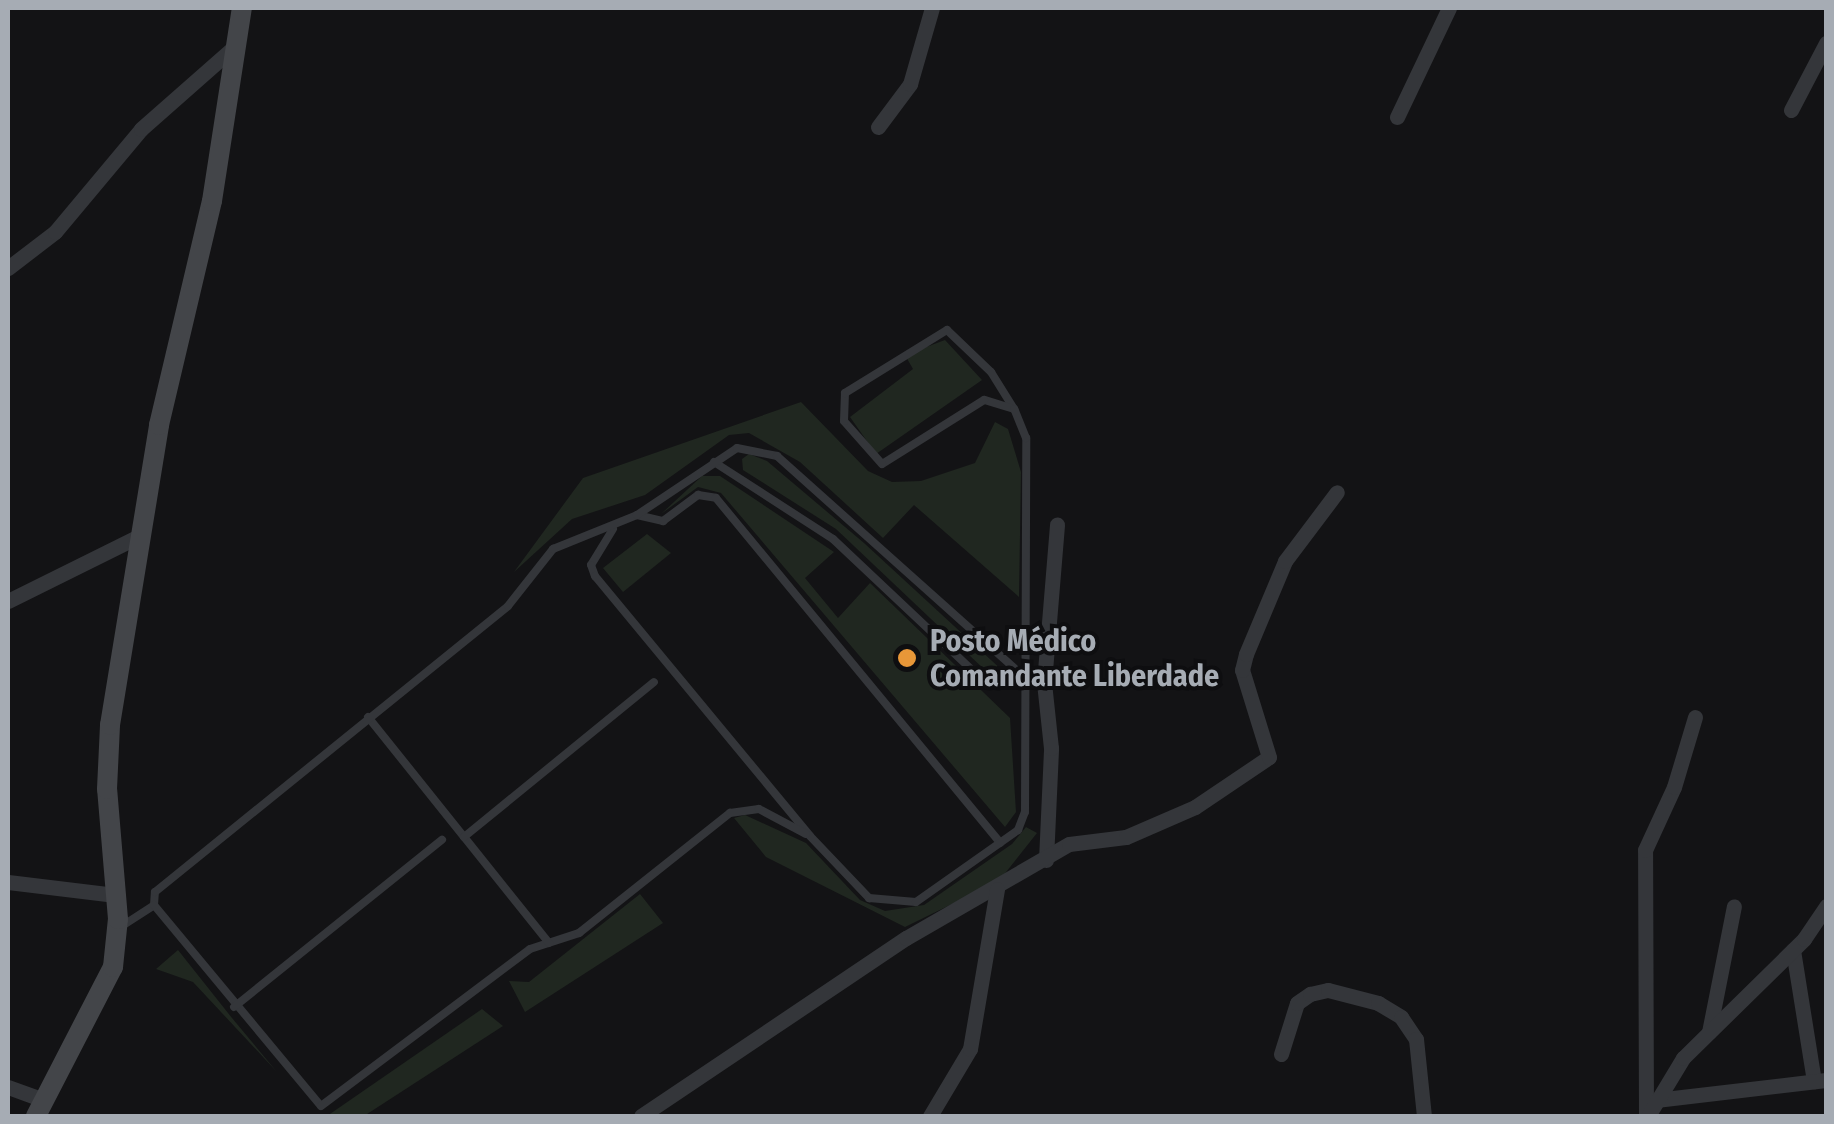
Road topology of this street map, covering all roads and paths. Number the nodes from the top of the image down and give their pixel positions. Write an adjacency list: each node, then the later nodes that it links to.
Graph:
1 (242, 8): 5 (street)
2 (932, 8): 8 (street)
3 (1448, 8): 7 (street)
4 (1826, 42): 6 (street)
5 (235, 46): 9 (street); 16 (street)
6 (1791, 110)
7 (1397, 117)
8 (878, 127)
9 (8, 268)
10 (1014, 409): 10 (lane); 18 (lane)
11 (714, 462): 13 (lane); 18 (lane); 20 (lane)
12 (1338, 492): 27 (street)
13 (638, 515): 15 (lane); 26 (lane)
14 (1057, 525): 27 (street)
15 (615, 527): 21 (lane); 24 (lane)
16 (141, 535): 17 (street); 30 (street)
17 (8, 601)
18 (1024, 677): 26 (lane)
19 (654, 682): 23 (lane)
20 (988, 686)
21 (368, 717): 23 (lane); 31 (lane)
22 (1695, 717): 47 (street)
23 (464, 836): 35 (lane)
24 (810, 836): 26 (lane); 35 (lane)
25 (442, 840): 37 (lane)
26 (1000, 843)
27 (1046, 860): 29 (street)
28 (8, 882): 30 (street)
29 (996, 890): 44 (street); 45 (street)
30 (115, 896): 34 (street)
31 (154, 906): 34 (lane); 37 (lane)
32 (1734, 906): 38 (street)
33 (1826, 906): 36 (street)
34 (117, 931): 43 (street)
35 (549, 943): 37 (lane)
36 (1793, 950): 38 (street); 40 (street)
37 (234, 1007)
38 (1709, 1032): 42 (street)
39 (1281, 1054): 46 (street)
40 (1820, 1081): 42 (street)
41 (8, 1087): 43 (street)
42 (1656, 1100): 47 (street)
43 (40, 1108)
44 (641, 1116)
45 (930, 1116)
46 (1424, 1116)
47 (1647, 1116)

